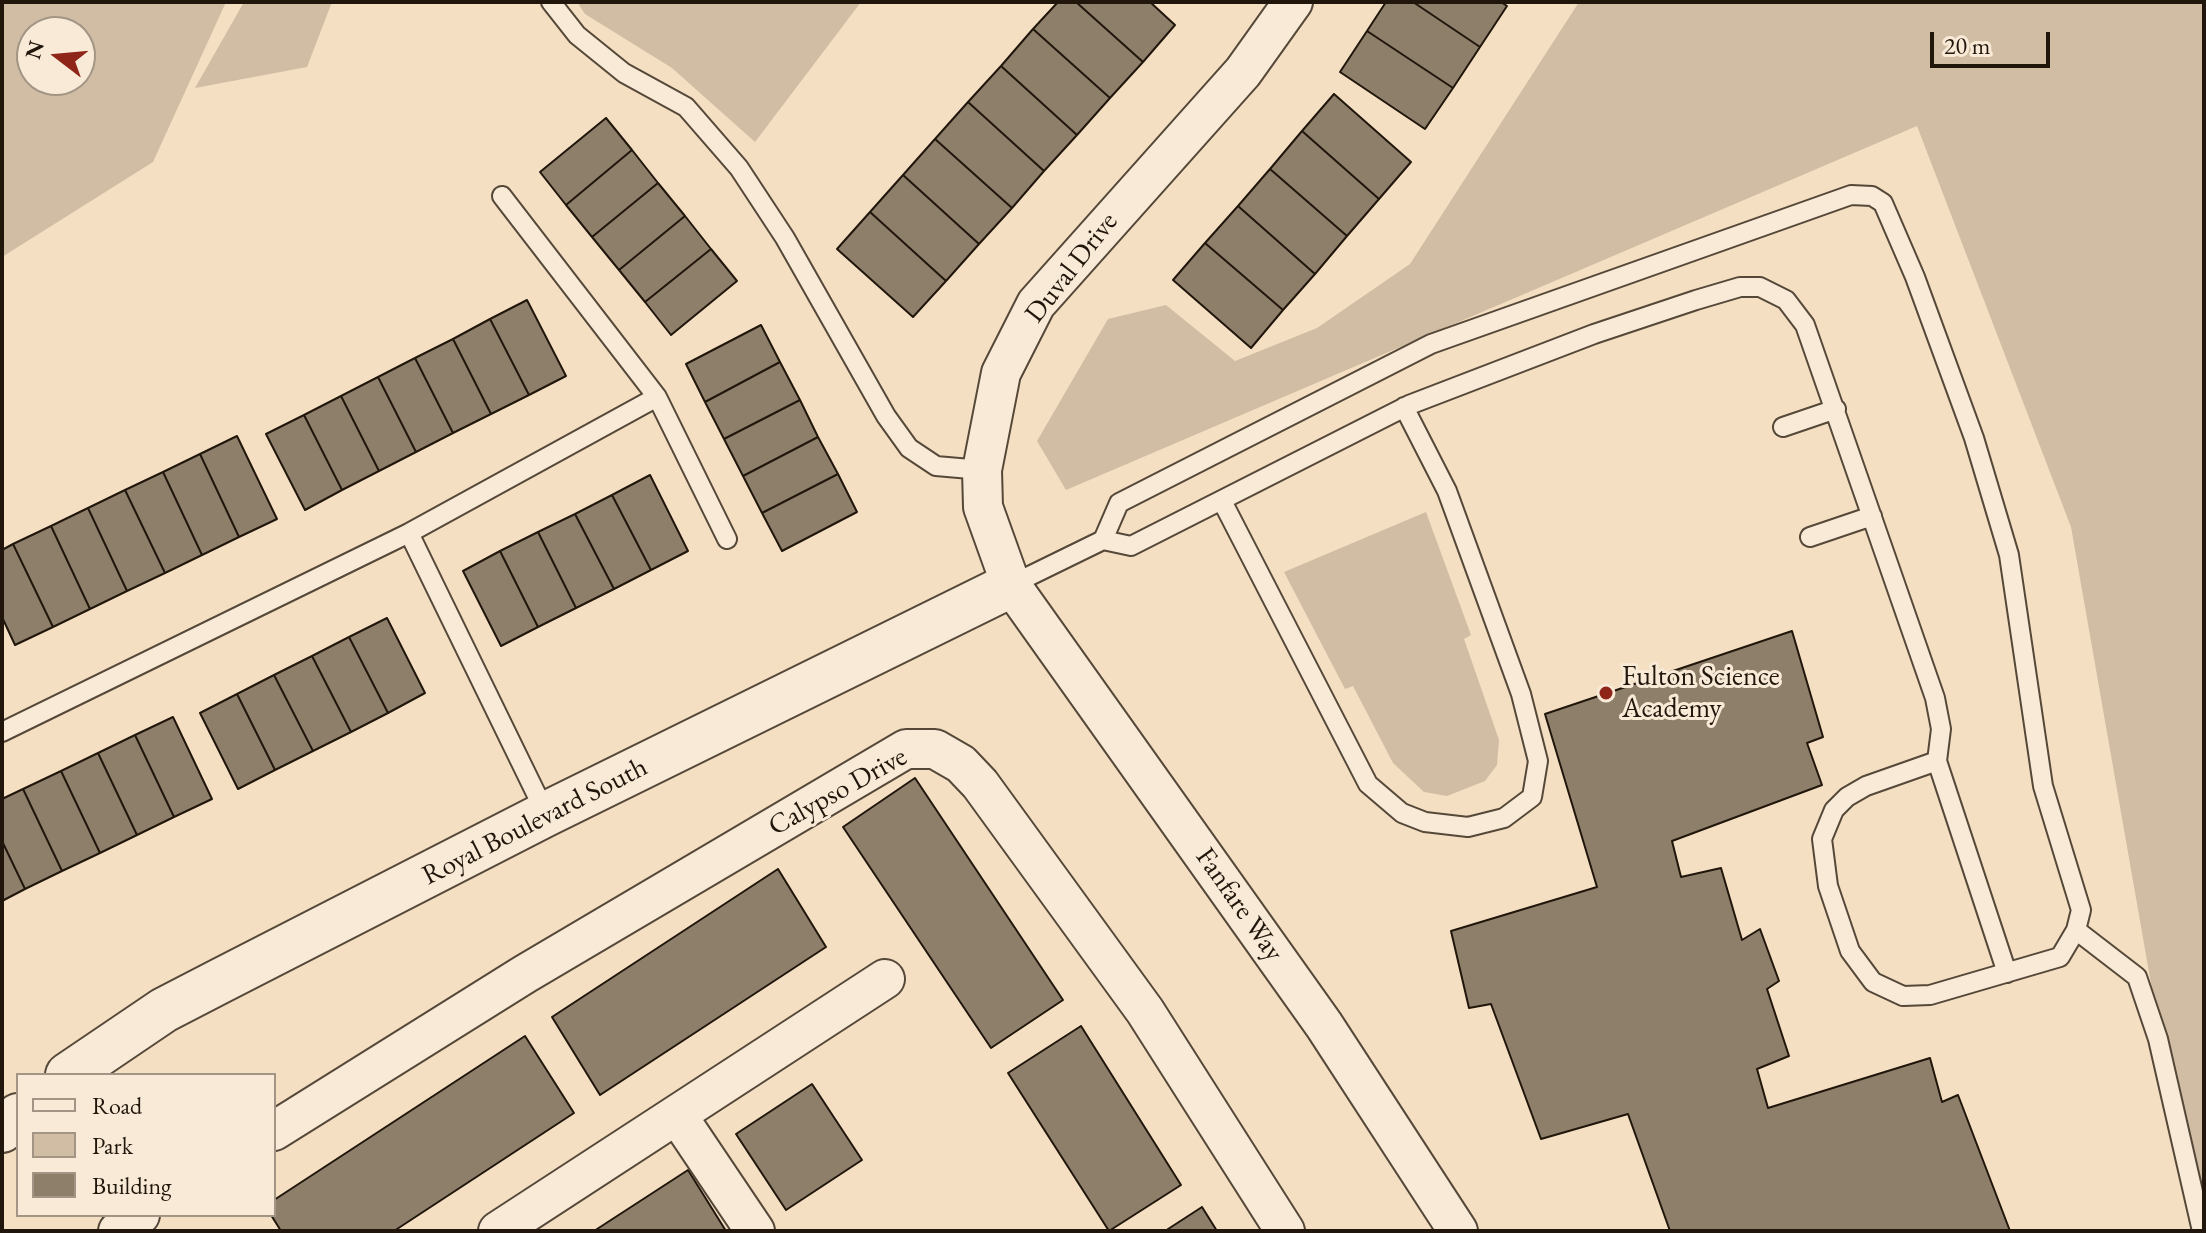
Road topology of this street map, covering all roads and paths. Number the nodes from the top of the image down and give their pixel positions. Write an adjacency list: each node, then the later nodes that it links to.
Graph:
1 (551, 2): 8 (lane)
2 (1293, 2): 8 (street, Duval Drive)
3 (502, 196): 4 (lane)
4 (657, 397): 11 (lane); 13 (lane)
5 (1404, 407): 6 (lane); 9 (lane); 9 (lane)
6 (1836, 409): 7 (lane); 10 (lane)
7 (1783, 427)
8 (982, 470): 15 (street, Duval Drive)
9 (1222, 501): 14 (lane)
10 (1872, 516): 12 (lane); 17 (lane)
11 (409, 533): 16 (lane); 18 (lane)
12 (1810, 537)
13 (727, 539)
14 (1103, 540): 15 (lane); 19 (lane)
15 (1011, 585): 18 (street, Royal Boulevard South); 30 (street, Fanfare Way)
16 (2, 732)
17 (1937, 761): 20 (lane); 20 (lane)
18 (546, 814): 22 (street, Royal Boulevard South)
19 (2076, 930): 20 (lane); 31 (lane)
20 (2007, 973)
21 (885, 979): 23 (street)
22 (71, 1073)
23 (677, 1115): 27 (street); 28 (street)
24 (276, 1130): 29 (street, Calypso Drive)
25 (137, 1217): 26 (street)
26 (118, 1231)
27 (498, 1231)
28 (755, 1231)
29 (1285, 1231)
30 (1458, 1231)
31 (2202, 1231)

